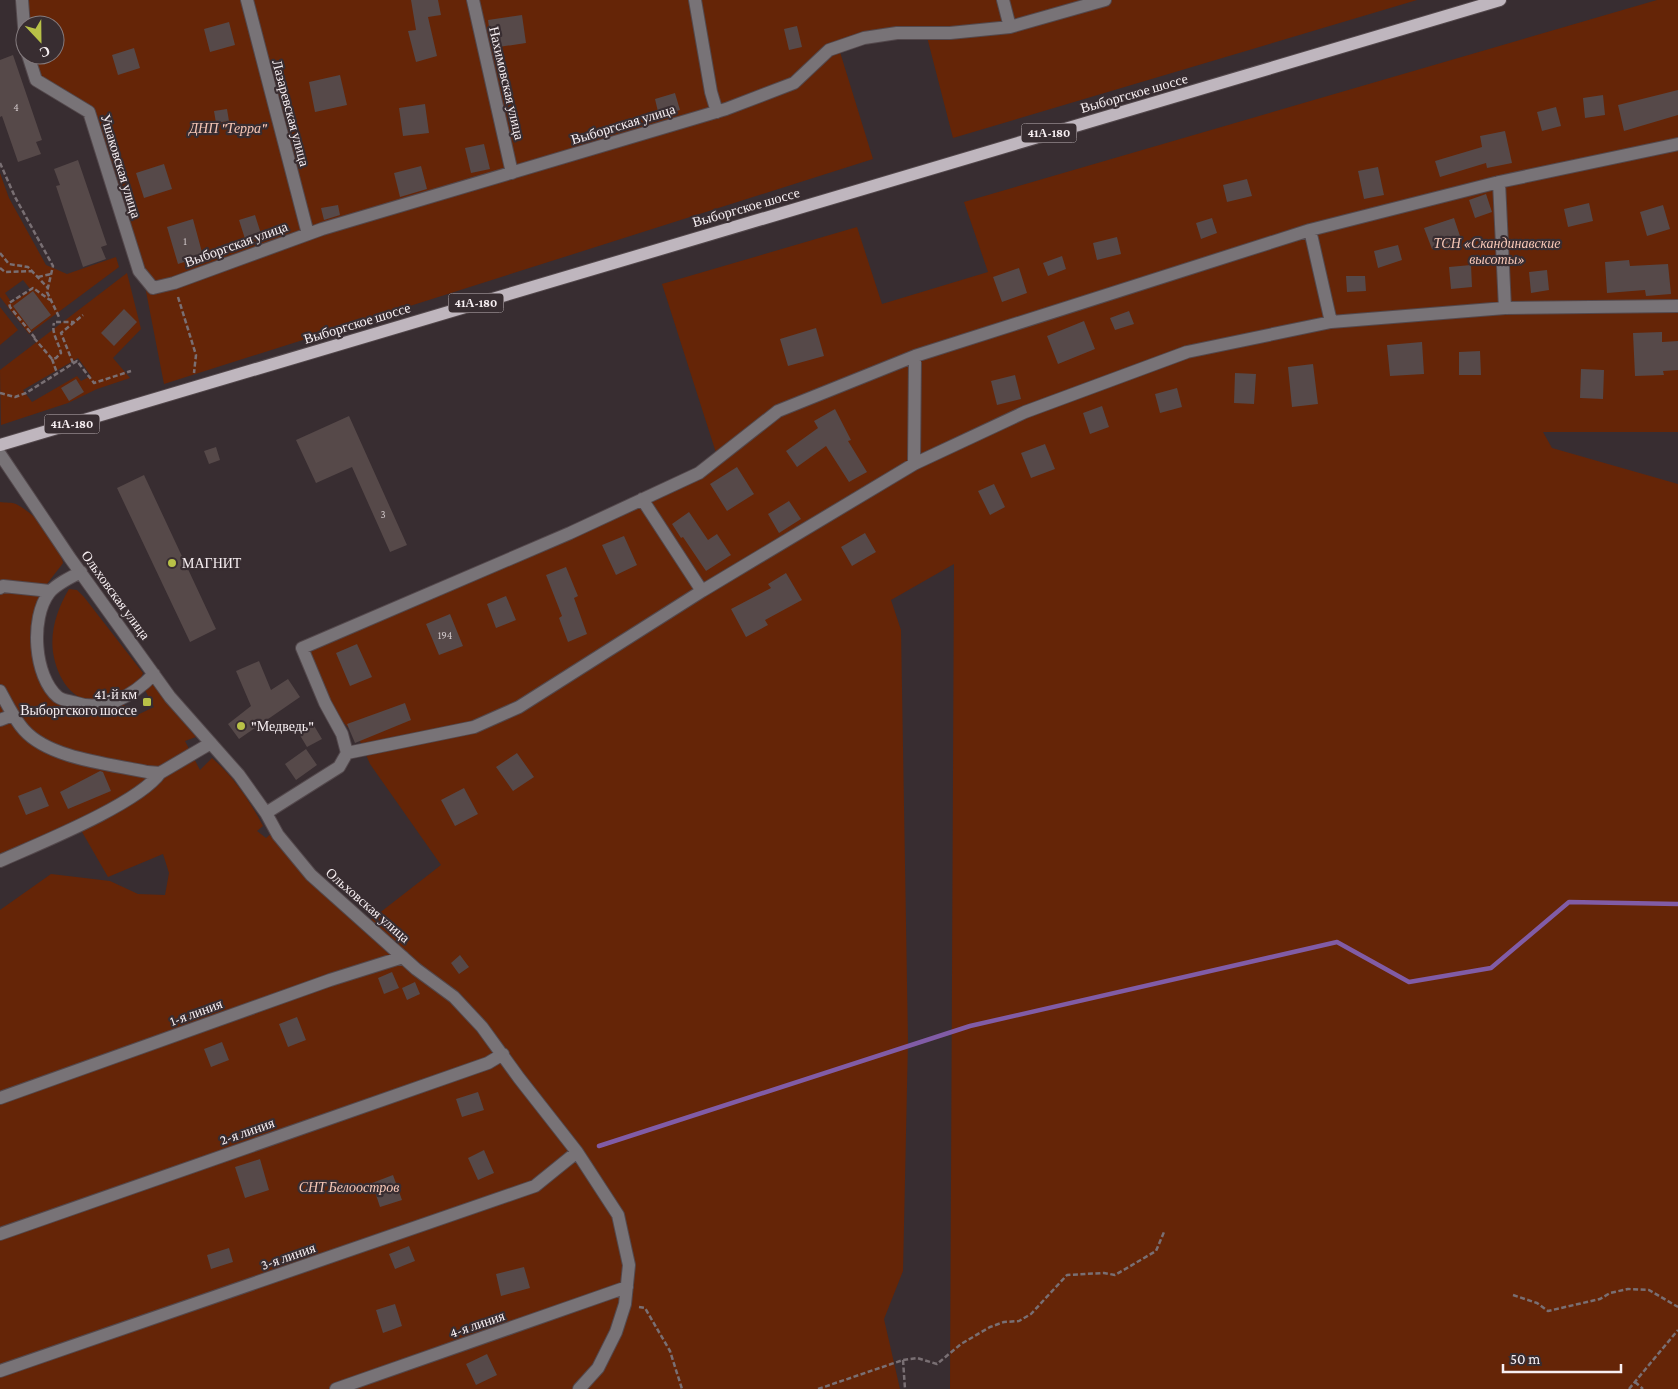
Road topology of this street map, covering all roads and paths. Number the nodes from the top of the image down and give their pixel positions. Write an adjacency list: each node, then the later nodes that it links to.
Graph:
1 (22, 0): 8 (street)
2 (247, 0): 17 (street, Лазаревская улица)
3 (472, 0): 14 (street, Нахимовская улица)
4 (696, 0): 11 (street)
5 (1003, 0): 9 (street)
6 (1105, 0): 9 (street, Выборгская улица)
7 (1500, 0): 40 (main road, Выборгское шоссе / 41А-180)
8 (23, 15)
9 (1010, 27): 11 (street, Выборгская улица)
10 (31, 65): 23 (street, Ушаковская улица)
11 (717, 112): 14 (street, Выборгская улица)
12 (1678, 144): 15 (street)
13 (0, 163): 21 (path)
14 (512, 173): 17 (street, Выборгская улица)
15 (1499, 182): 16 (street); 28 (street)
16 (1310, 230): 32 (street); 33 (street)
17 (308, 234): 24 (street, Выборгская улица)
18 (0, 253): 20 (path)
19 (0, 268): 20 (path)
20 (32, 271): 22 (path)
21 (51, 274): 22 (path); 25 (path)
22 (38, 277): 25 (path)
23 (148, 282): 24 (street, Выборгская улица)
24 (174, 283): 38 (path)
25 (48, 288): 26 (path)
26 (51, 301): 30 (path); 34 (path)
27 (1678, 306): 28 (street)
28 (1505, 308): 32 (street)
29 (83, 315): 31 (path)
30 (60, 319)
31 (74, 322): 34 (path); 35 (path)
32 (1331, 322): 42 (street)
33 (915, 356): 42 (street); 43 (street)
34 (52, 359): 37 (path)
35 (74, 363): 36 (path); 37 (path)
36 (131, 371)
37 (58, 373): 39 (path)
38 (193, 379)
39 (0, 393)
40 (0, 445)
41 (0, 454): 44 (street, Ольховская улица)
42 (914, 464): 47 (street)
43 (642, 499): 47 (street); 53 (street)
44 (81, 572): 46 (street); 48 (street, Ольховская улица)
45 (0, 588): 46 (street)
46 (50, 591): 48 (street)
47 (702, 591): 53 (street)
48 (154, 674): 52 (street, Ольховская улица)
49 (0, 691): 50 (street)
50 (13, 715): 51 (street); 54 (street)
51 (0, 720)
52 (211, 743): 54 (street); 55 (street, Ольховская улица)
53 (347, 753): 55 (street)
54 (160, 773): 56 (street)
55 (266, 813): 57 (street, Ольховская улица)
56 (0, 861)
57 (403, 957): 58 (street, Ольховская улица); 59 (street, 1-я линия)
58 (503, 1054): 60 (street, Ольховская улица); 62 (street, 2-я линия)
59 (0, 1098)
60 (577, 1152): 63 (street, Ольховская улица); 69 (street, 3-я линия)
61 (1164, 1232): 68 (path)
62 (0, 1234)
63 (627, 1287): 65 (street, Ольховская улица); 71 (street, 4-я линия)
64 (1513, 1295): 66 (path)
65 (626, 1304): 72 (street, Ольховская улица); 73 (path)
66 (1678, 1307)
67 (1678, 1330): 70 (path)
68 (903, 1360): 74 (path); 75 (path)
69 (0, 1371)
70 (1635, 1382): 76 (path); 77 (path)
71 (336, 1389)
72 (579, 1389)
73 (682, 1389)
74 (818, 1389)
75 (905, 1389)
76 (1629, 1389)
77 (1643, 1389)

